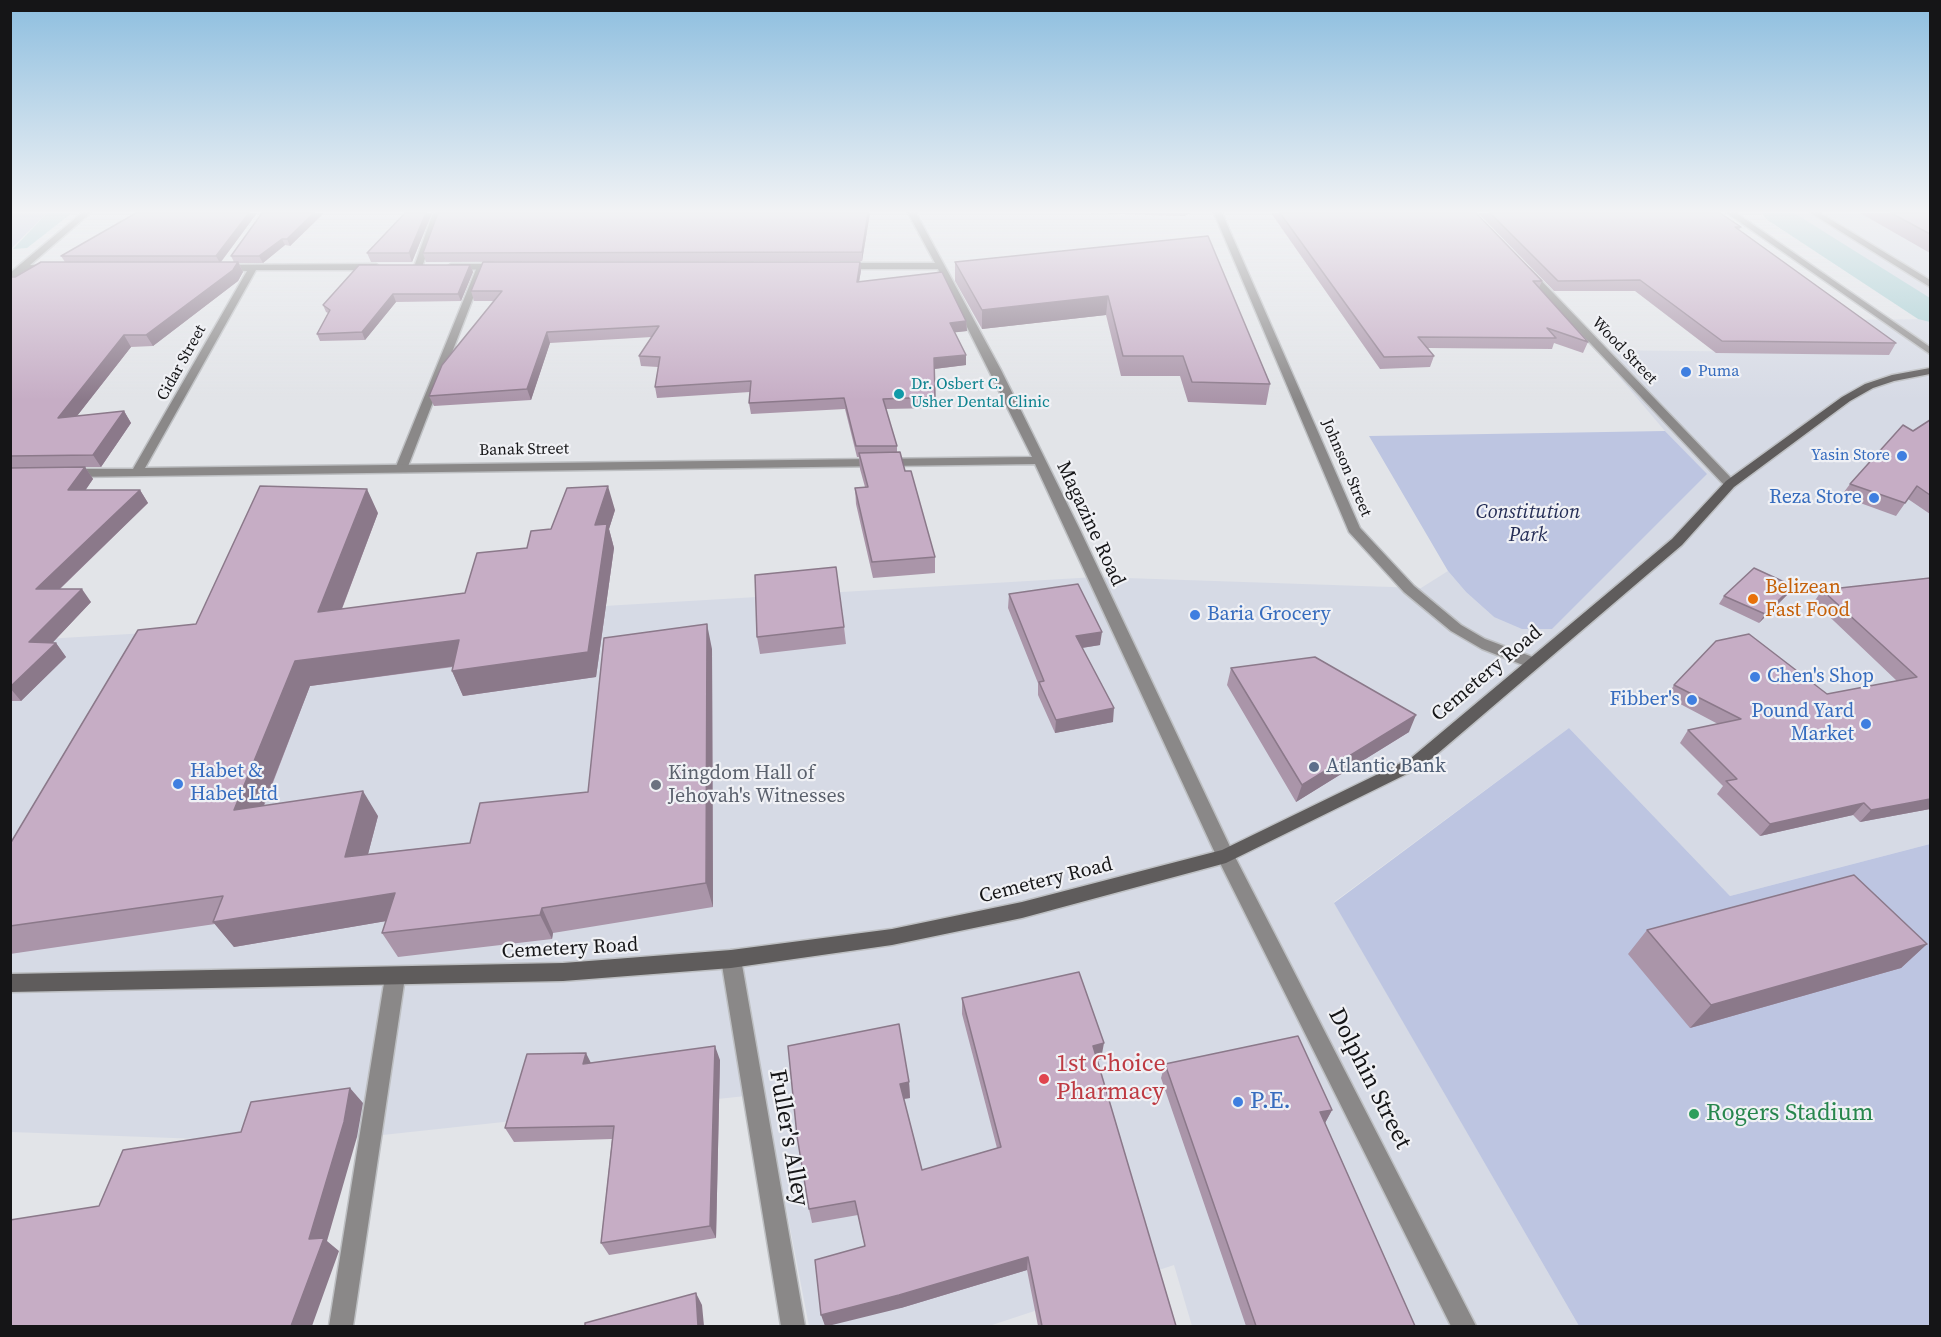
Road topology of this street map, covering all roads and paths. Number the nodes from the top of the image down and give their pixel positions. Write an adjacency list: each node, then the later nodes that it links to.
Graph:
1 (249, 275): 13 (street, Cidar Street)
2 (478, 275): 12 (street)
3 (947, 275): 11 (street, Magazine Road)
4 (1245, 275): 16 (street, Johnson Street)
5 (1532, 275): 15 (street, Wood Street)
6 (1821, 275): 9 (street)
7 (1916, 275): 8 (street)
8 (1930, 284)
9 (1930, 351)
10 (1930, 371): 15 (main road, Cemetery Road)
11 (1038, 460): 12 (street, Banak Street); 17 (street, Magazine Road)
12 (401, 469): 13 (street, Banak Street)
13 (137, 472): 14 (street, Banak Street)
14 (56, 474)
15 (1730, 484): 16 (main road, Cemetery Road)
16 (1533, 663): 17 (main road, Cemetery Road)
17 (1226, 856): 18 (main road, Cemetery Road); 23 (street, Dolphin Street)
18 (731, 959): 19 (main road, Cemetery Road); 22 (street, Fuller's Alley)
19 (395, 977): 20 (main road, Cemetery Road); 21 (street)
20 (10, 983)
21 (341, 1326)
22 (793, 1326)
23 (1464, 1326)

